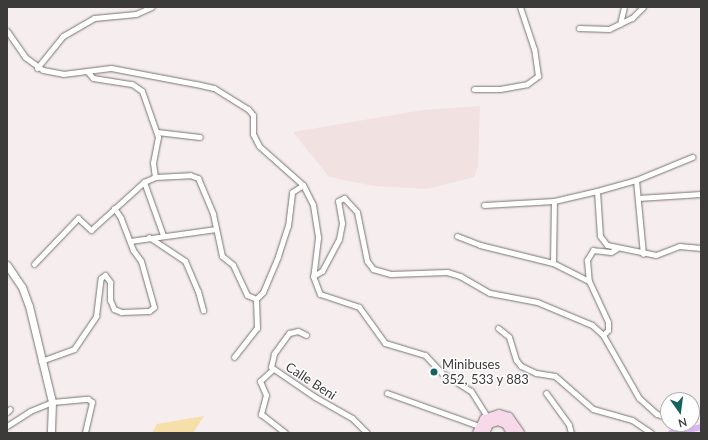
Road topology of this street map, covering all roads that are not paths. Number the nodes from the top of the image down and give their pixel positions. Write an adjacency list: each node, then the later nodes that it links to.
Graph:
1 (152, 7): 8 (street)
2 (520, 7): 10 (street)
3 (624, 7): 5 (street)
4 (643, 7): 5 (street)
5 (620, 24): 6 (street)
6 (579, 28)
7 (7, 31): 8 (street)
8 (37, 68): 9 (street)
9 (87, 71): 11 (street); 17 (street)
10 (474, 89)
11 (157, 132): 12 (street); 14 (street)
12 (200, 137)
13 (692, 157): 15 (street)
14 (156, 177): 16 (street); 24 (street)
15 (636, 180): 18 (street); 20 (street)
16 (144, 182): 23 (street); 25 (street)
17 (303, 185): 35 (street); 37 (street)
18 (597, 191): 21 (street); 30 (street)
19 (701, 194): 20 (street)
20 (638, 198): 31 (street)
21 (554, 201): 22 (street); 32 (street)
22 (484, 205)
23 (114, 208): 28 (street); 33 (street)
24 (216, 229): 25 (street); 37 (street)
25 (163, 235): 27 (street)
26 (457, 236): 32 (street)
27 (149, 237): 28 (street); 38 (street)
28 (130, 241): 43 (street)
29 (701, 248): 31 (street)
30 (616, 249): 31 (street); 36 (street)
31 (643, 254)
32 (553, 263): 36 (street)
33 (34, 264)
34 (7, 265): 43 (street)
35 (313, 276): 41 (street); 49 (street)
36 (589, 281): 41 (street)
37 (256, 299): 42 (street)
38 (203, 310)
39 (498, 328): 60 (street)
40 (306, 335): 44 (street, Calle Beni)
41 (603, 335): 48 (street)
42 (234, 356)
43 (42, 361): 47 (street)
44 (273, 369): 54 (street); 55 (street, Calle Beni)
45 (387, 392): 51 (street)
46 (546, 393): 59 (street)
47 (52, 402): 50 (street); 52 (street); 53 (street)
48 (660, 415)
49 (489, 419): 51 (main road); 56 (main road); 57 (main road); 58 (main road)
50 (7, 426)
51 (478, 429)
52 (51, 433)
53 (85, 433)
54 (285, 433)
55 (367, 433)
56 (485, 433)
57 (511, 433)
58 (520, 433)
59 (571, 433)
60 (651, 433)

